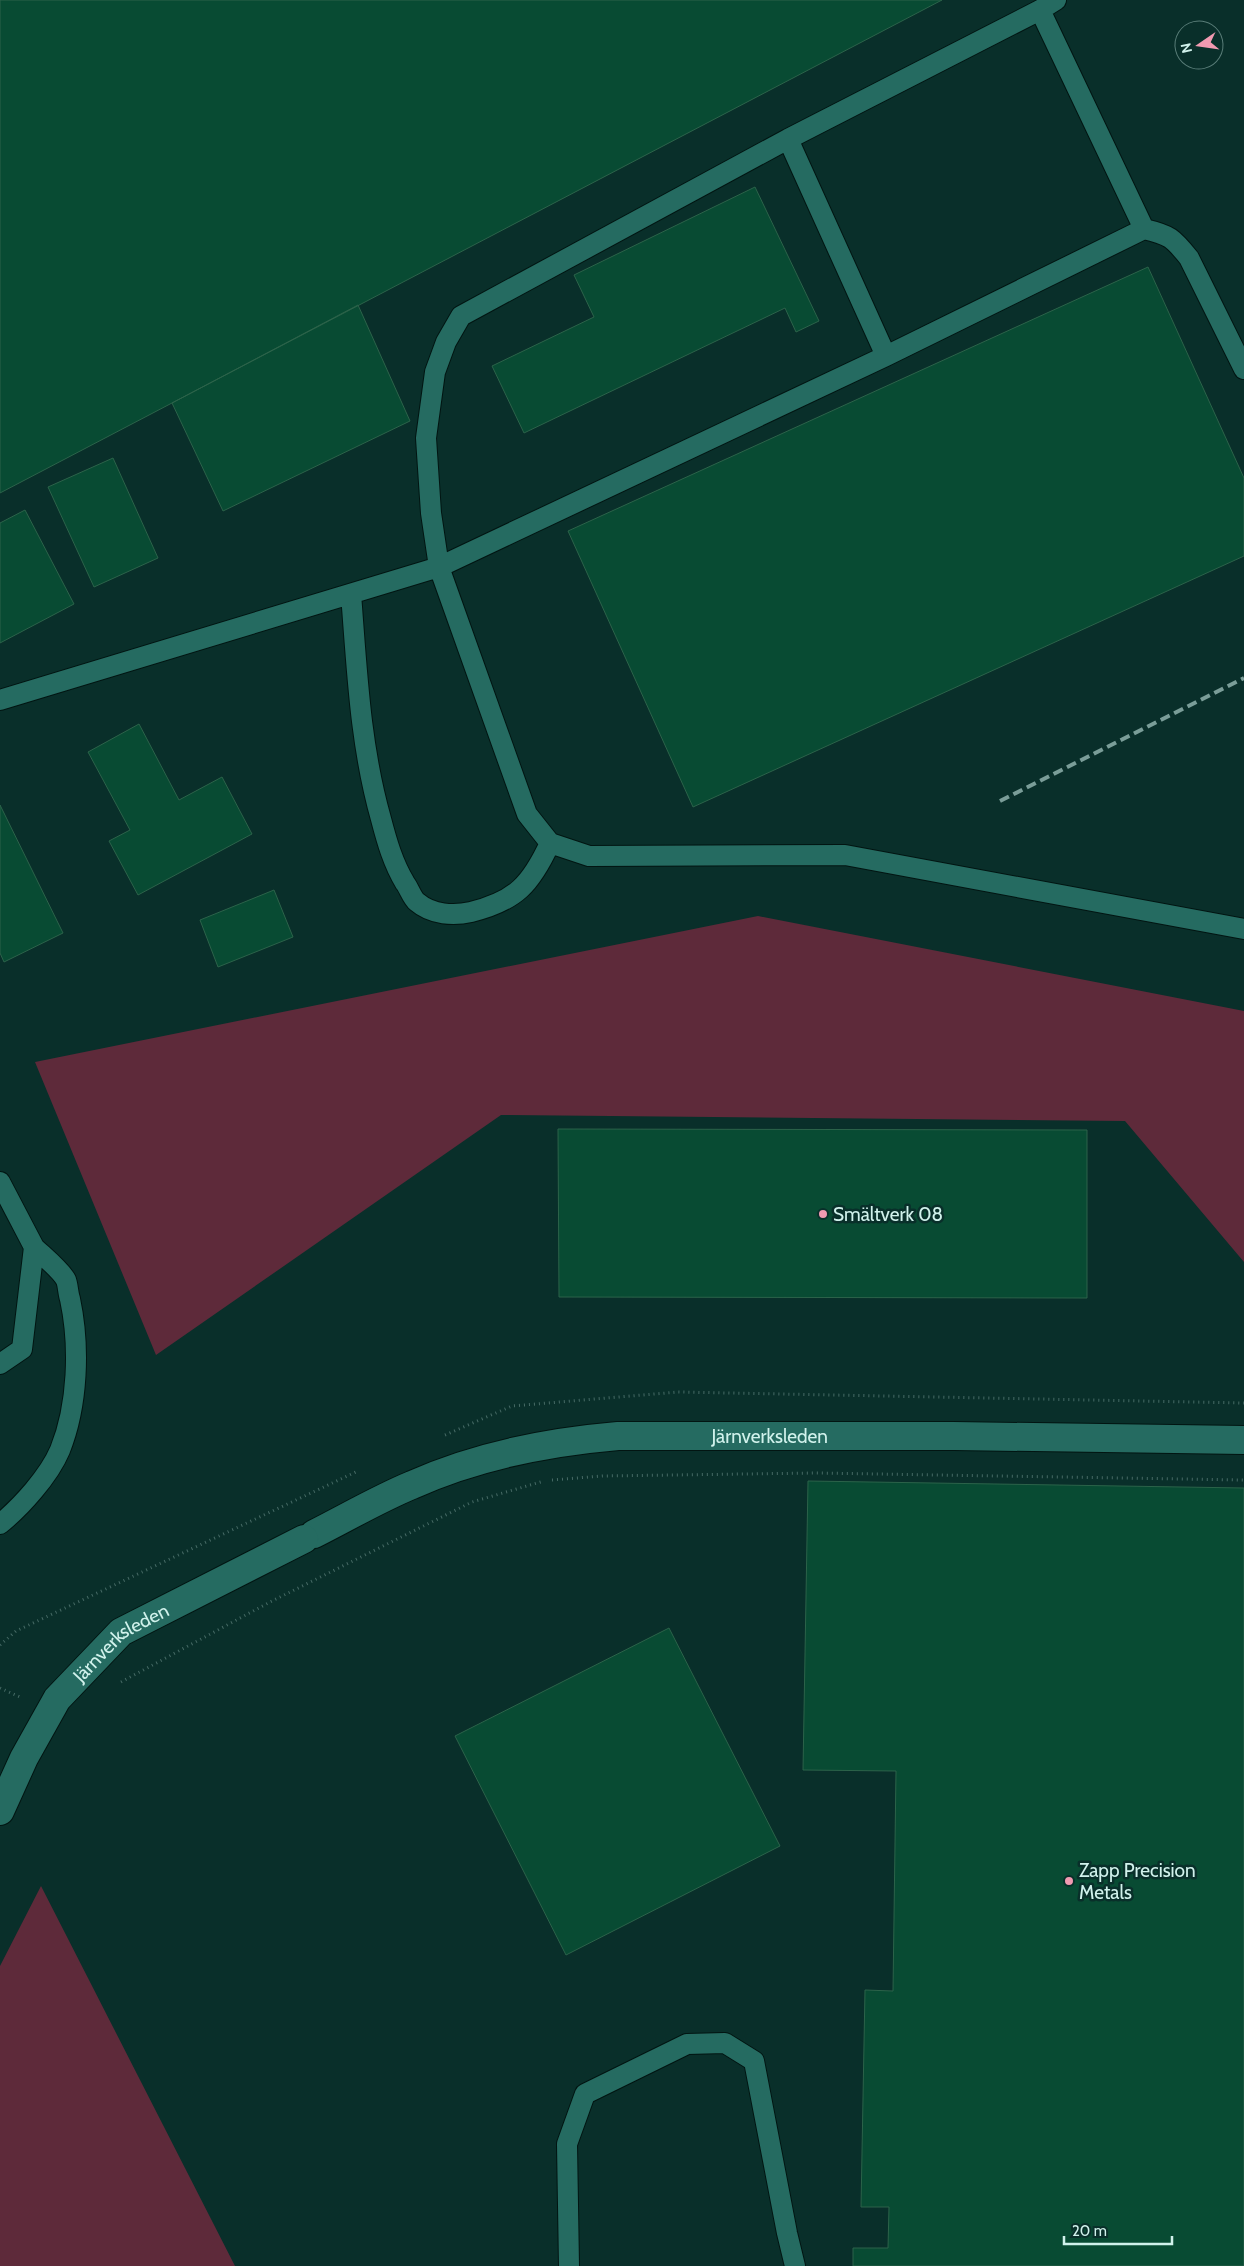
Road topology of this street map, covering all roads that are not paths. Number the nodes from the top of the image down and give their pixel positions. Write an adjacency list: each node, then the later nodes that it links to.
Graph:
1 (1048, 5): 2 (lane); 3 (lane)
2 (788, 139): 4 (lane); 6 (lane)
3 (1144, 229): 4 (lane); 5 (lane)
4 (886, 356): 6 (lane)
5 (1244, 369)
6 (439, 567): 7 (lane); 9 (lane)
7 (351, 594): 8 (lane); 9 (lane)
8 (0, 700)
9 (550, 843): 10 (lane)
10 (1244, 929)
11 (0, 1182): 12 (lane)
12 (34, 1247): 13 (lane); 15 (lane)
13 (0, 1364)
14 (1244, 1440): 16 (street, Järnverksleden)
15 (0, 1524)
16 (0, 1811)
17 (569, 2266): 18 (lane)
18 (795, 2266)

